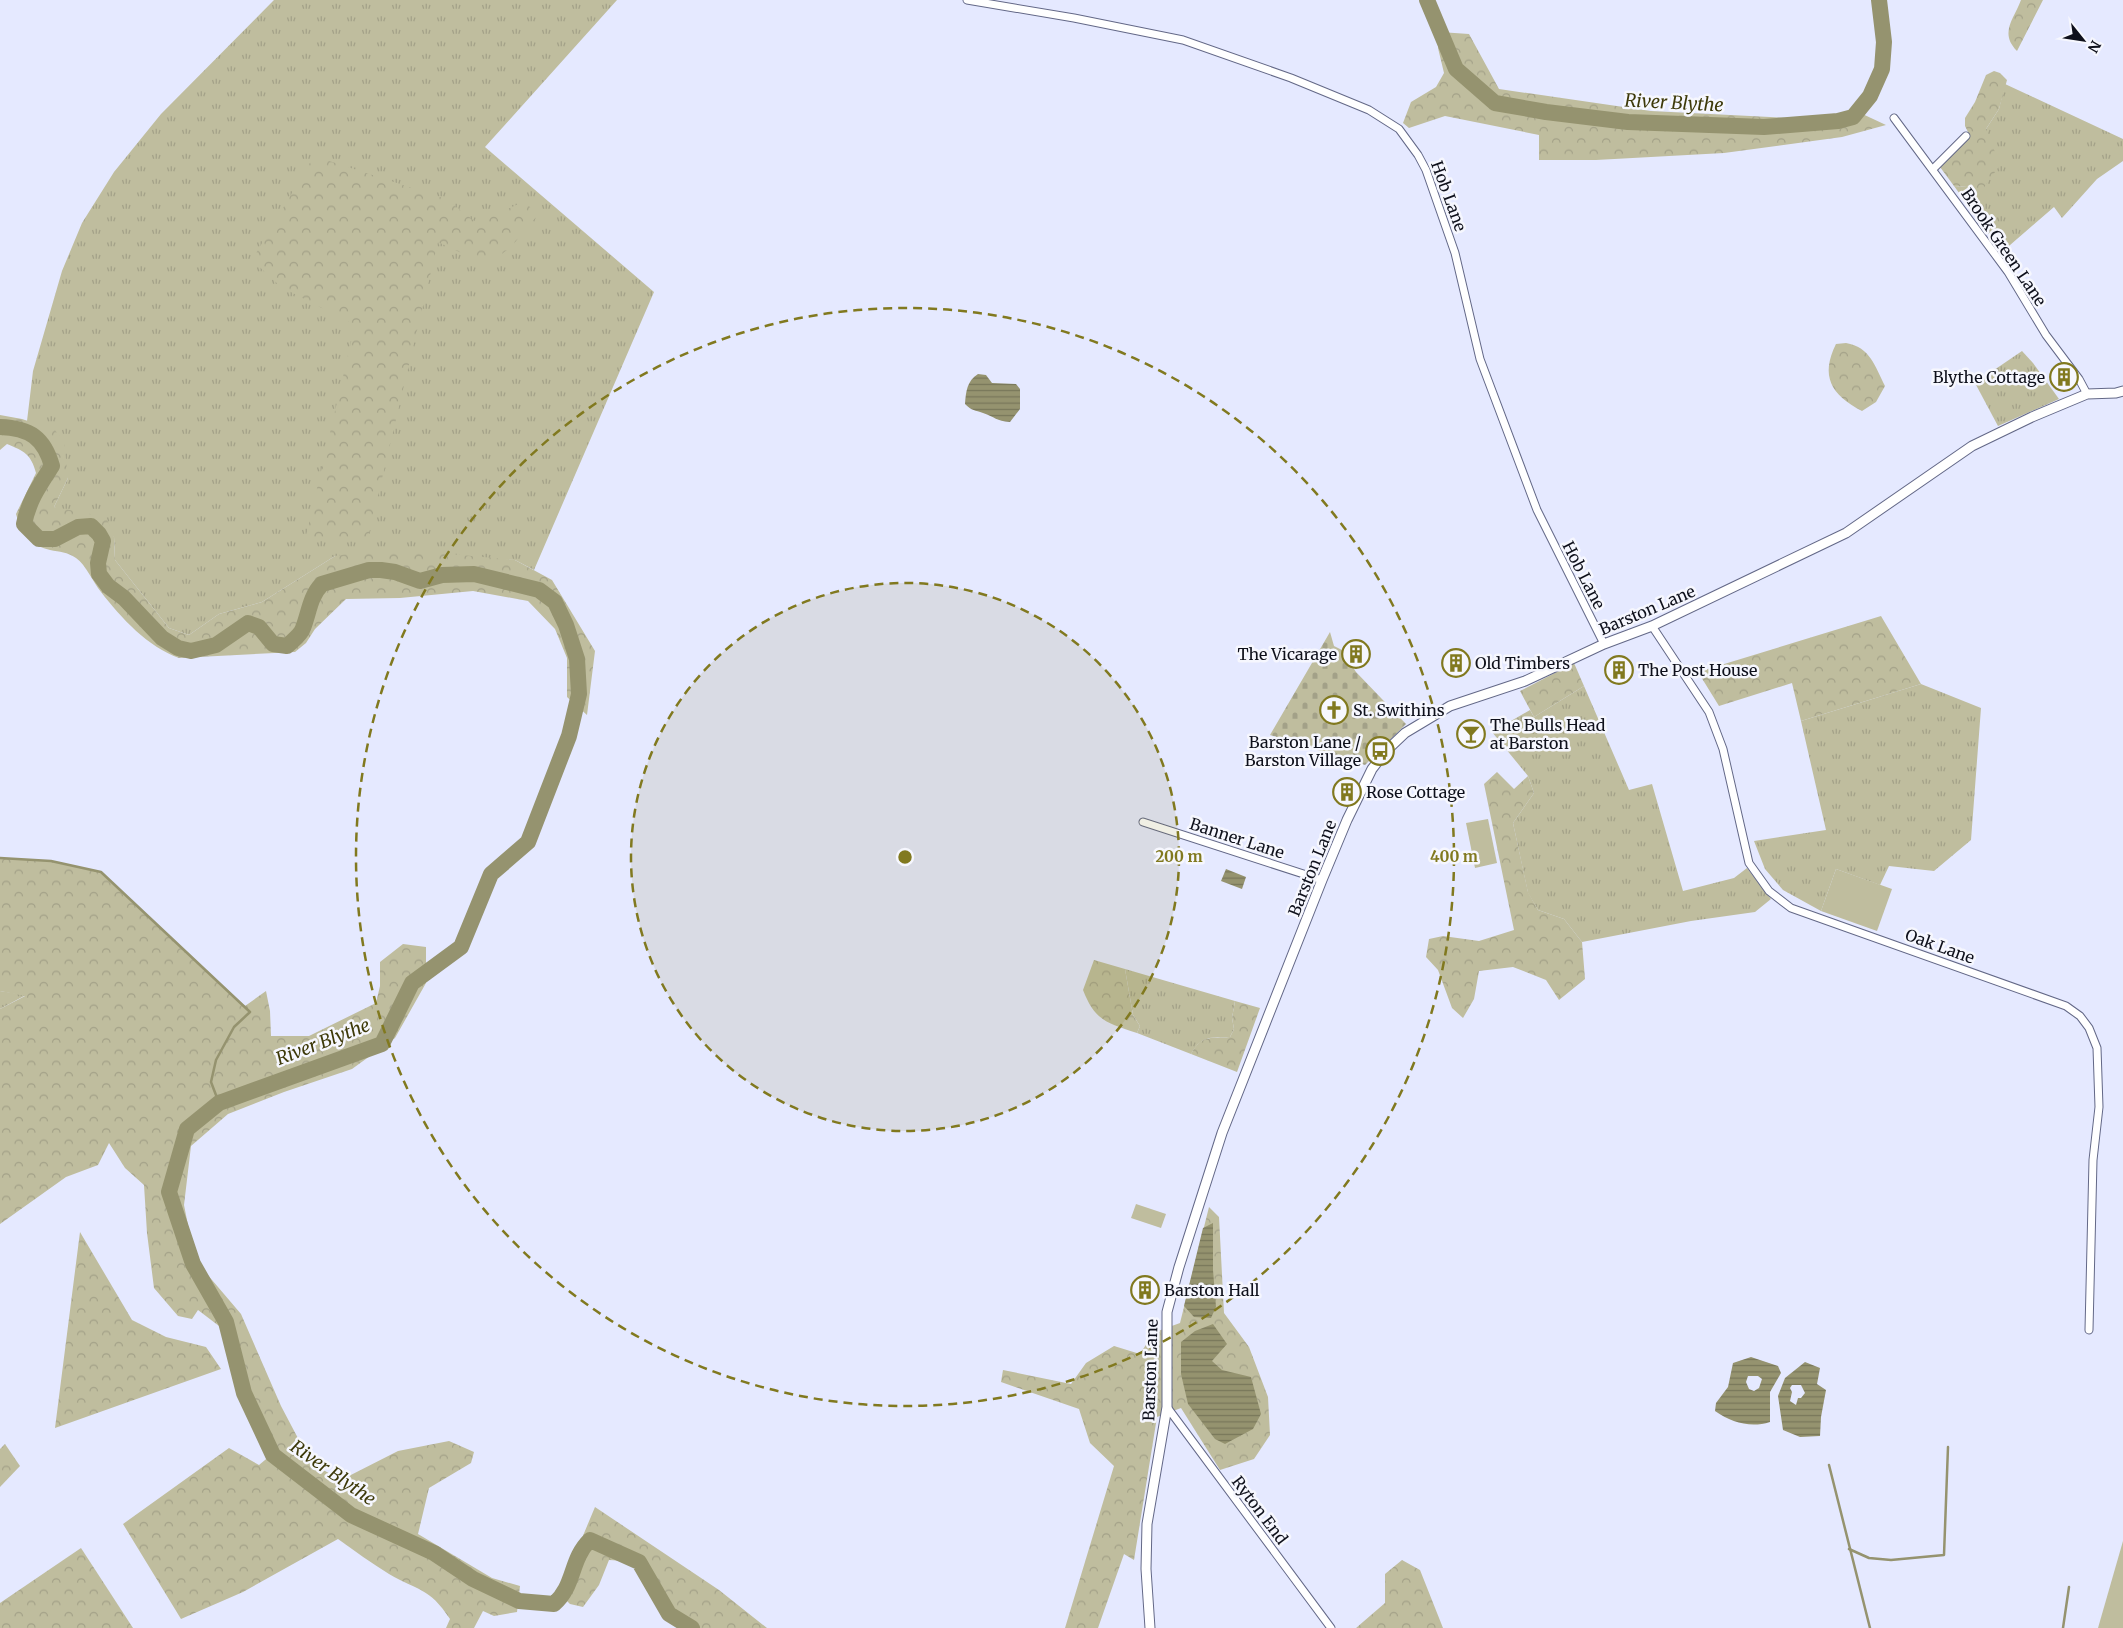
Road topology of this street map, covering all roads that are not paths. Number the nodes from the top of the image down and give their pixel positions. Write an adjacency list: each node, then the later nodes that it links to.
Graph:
1 (967, 0): 8 (street, Hob Lane)
2 (1894, 118): 4 (street, Brook Green Lane)
3 (1966, 136): 4 (street)
4 (1934, 169): 6 (street, Brook Green Lane)
5 (2123, 391): 6 (street, Barston Lane)
6 (2087, 394): 7 (street, Barston Lane)
7 (1652, 626): 8 (street, Barston Lane); 11 (street, Oak Lane)
8 (1604, 644): 10 (street, Barston Lane)
9 (1143, 822): 10 (street, Banner Lane)
10 (1322, 880): 12 (street, Barston Lane)
11 (2089, 1330)
12 (1167, 1407): 13 (street, Barston Lane); 14 (street, Ryton End)
13 (1150, 1628)
14 (1331, 1628)

